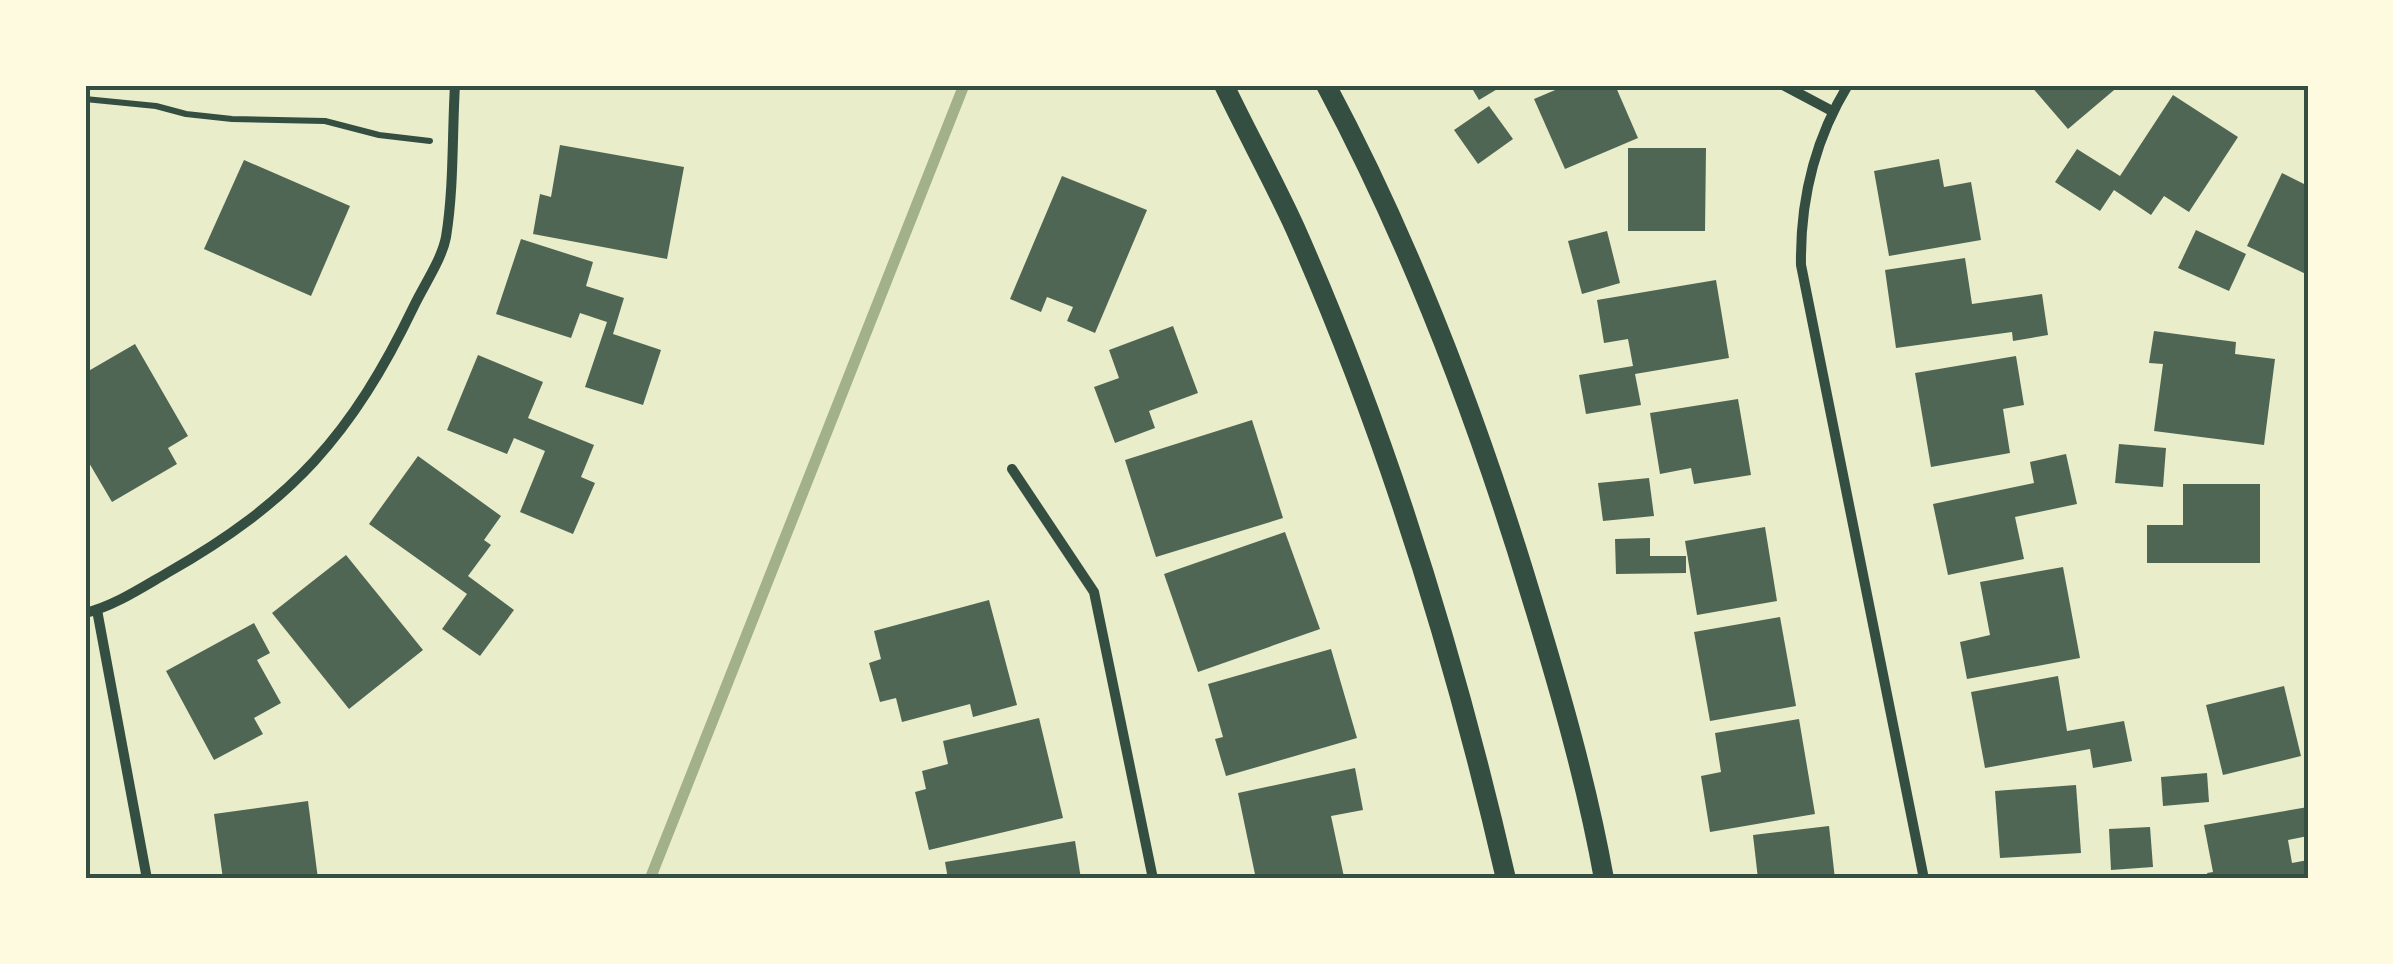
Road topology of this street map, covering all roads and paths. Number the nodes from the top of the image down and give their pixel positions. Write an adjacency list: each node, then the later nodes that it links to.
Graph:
1 (456, 85): 8 (street)
2 (1224, 85): 13 (main road)
3 (1326, 85): 14 (main road)
4 (1784, 85): 7 (street)
5 (1848, 85): 7 (street)
6 (85, 99): 8 (path)
7 (1832, 111): 15 (street)
8 (451, 143): 10 (street)
9 (1012, 469): 12 (street)
10 (91, 611): 11 (street)
11 (147, 879)
12 (1153, 879)
13 (1506, 879)
14 (1604, 879)
15 (1924, 879)

